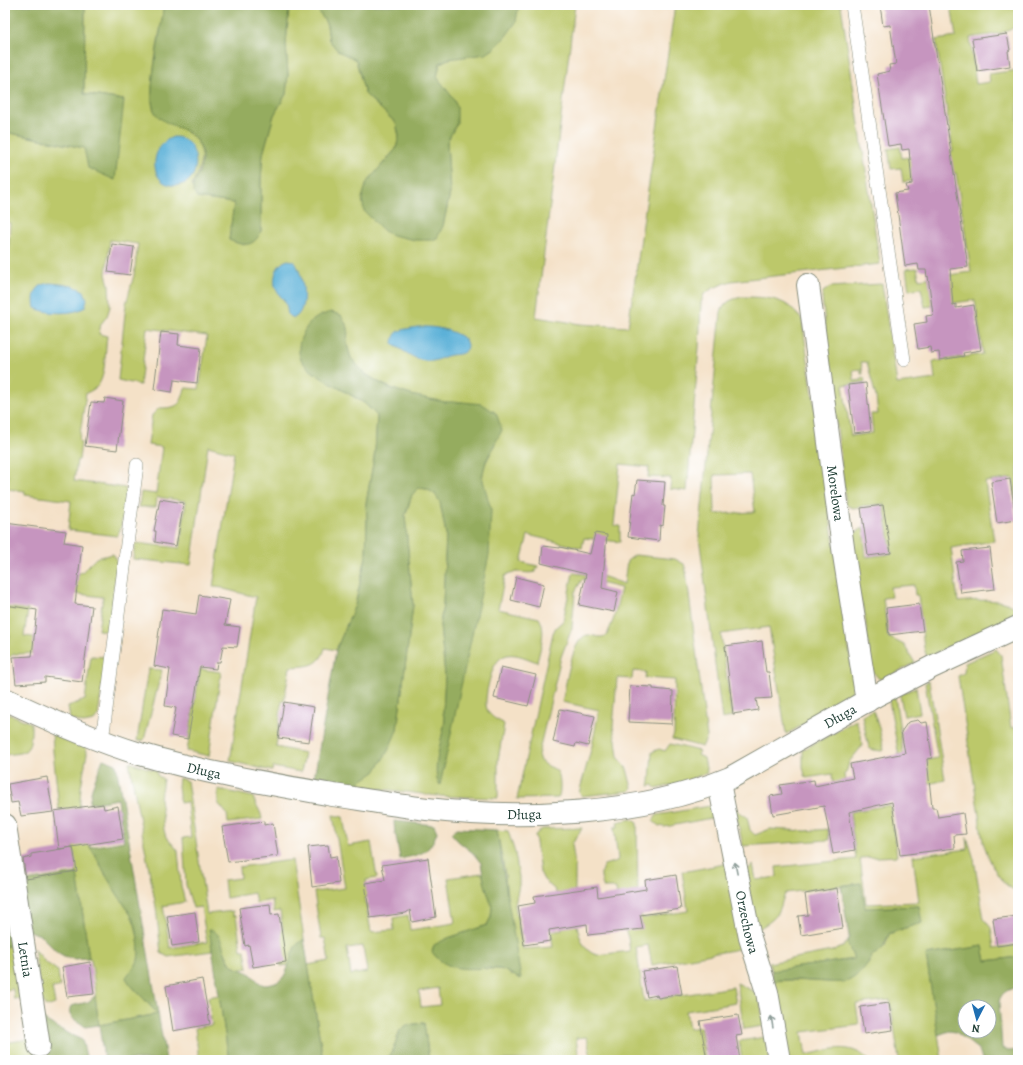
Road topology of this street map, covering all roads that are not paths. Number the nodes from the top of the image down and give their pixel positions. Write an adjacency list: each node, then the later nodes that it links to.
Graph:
1 (852, 5): 3 (lane)
2 (808, 285): 7 (street, Morelowa)
3 (904, 360)
4 (138, 465): 8 (lane)
5 (1018, 627): 7 (street, Długa)
6 (5, 700): 8 (street, Długa)
7 (867, 701): 9 (street, Długa)
8 (102, 741): 9 (street, Długa)
9 (719, 782): 12 (street, Orzechowa, one-way to 9)
10 (5, 825): 11 (street, Letnia)
11 (39, 1046)
12 (779, 1060)

